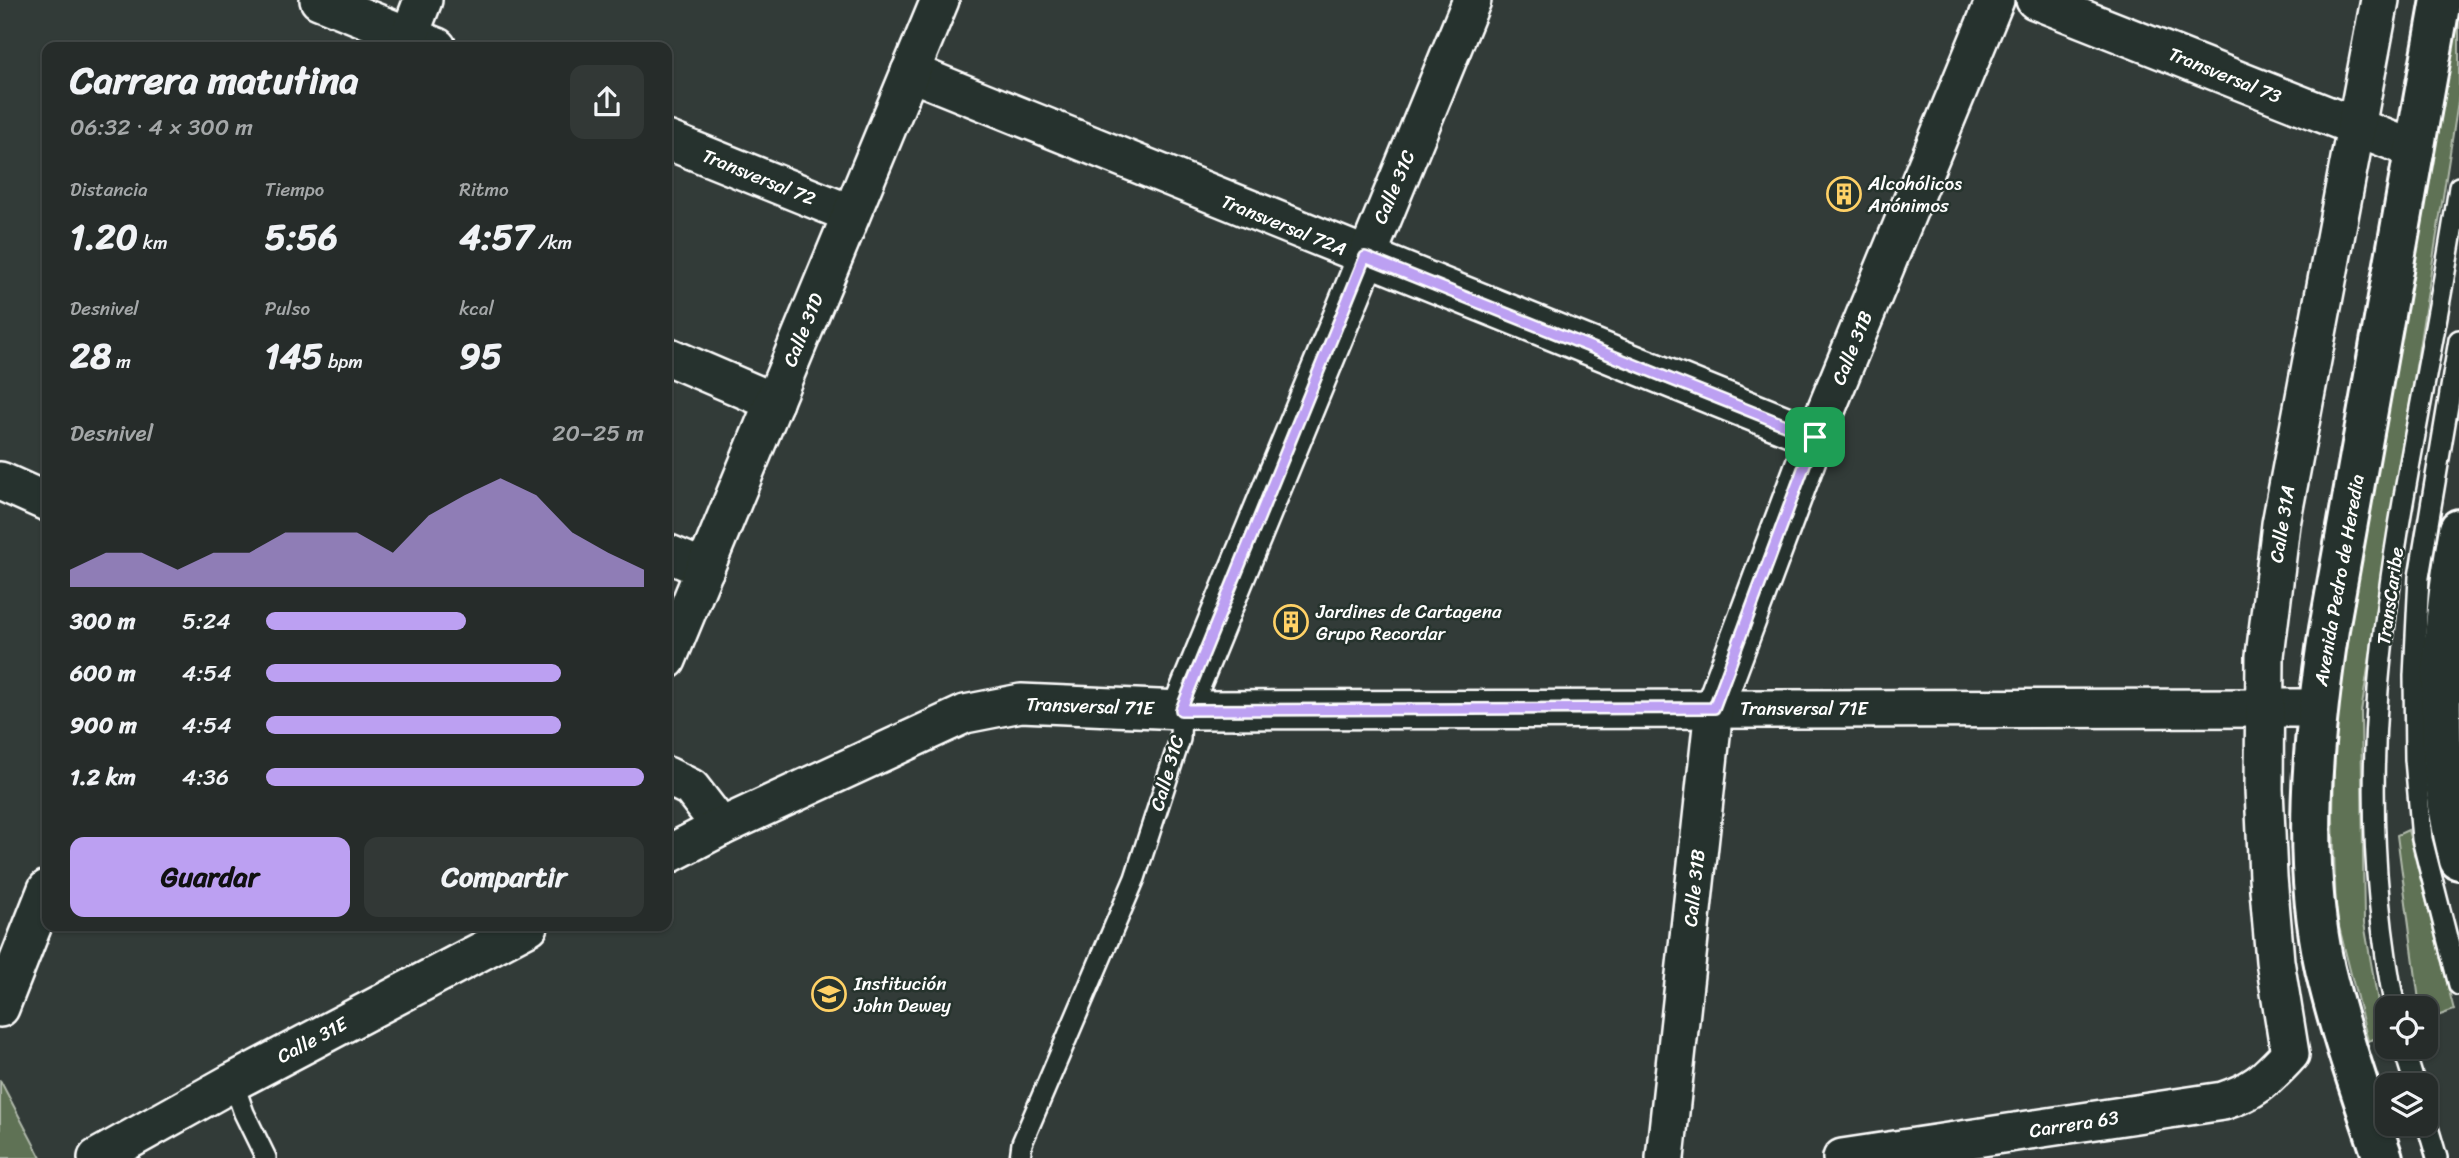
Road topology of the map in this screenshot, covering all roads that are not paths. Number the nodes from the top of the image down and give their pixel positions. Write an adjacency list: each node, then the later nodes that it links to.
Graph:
1 (319, 0): 9 (street)
2 (423, 0): 10 (street)
3 (940, 0): 11 (street, Calle 31D)
4 (1472, 0): 17 (street, Calle 31C)
5 (1995, 0): 21 (street, Calle 31B)
6 (2035, 0): 12 (street, Transversal 73)
7 (2380, 0): 12 (street, Calle 31A)
8 (2441, 0): 14 (highway, Avenida Pedro de Heredia)
9 (413, 42)
10 (417, 42)
11 (910, 72): 16 (street, Calle 31D); 17 (street, Transversal 72A)
12 (2355, 127): 14 (street, Transversal 73); 28 (street, Calle 31A)
13 (672, 142): 16 (street, Transversal 72)
14 (2415, 150): 30 (highway, Avenida Pedro de Heredia)
15 (2459, 187): 39 (lane, TransCaribe)
16 (851, 214): 20 (street, Calle 31D)
17 (1365, 257): 21 (street, Transversal 72A); 31 (street, Calle 31C)
18 (2459, 340): 38 (lane, TransCaribe)
19 (672, 358): 20 (street)
20 (774, 402): 26 (street, Calle 31D)
21 (1815, 437): 29 (street, Calle 31B)
22 (0, 481): 23 (street)
23 (42, 500)
24 (2459, 529): 35 (highway)
25 (672, 555): 26 (street)
26 (705, 569): 27 (street, Calle 31D)
27 (672, 648)
28 (2264, 707): 29 (street, Transversal 71E); 30 (street, Transversal 71E); 41 (street, Calle 31A)
29 (1714, 708): 31 (street, Transversal 71E); 47 (street, Calle 31B)
30 (2317, 708): 49 (highway, Avenida Pedro de Heredia)
31 (1181, 710): 33 (street, Transversal 71E); 46 (lane, Calle 31C)
32 (672, 778): 33 (street)
33 (721, 827): 34 (street)
34 (672, 852)
35 (2459, 860)
36 (42, 902): 40 (street)
37 (520, 931): 42 (street, Calle 31E)
38 (2459, 985)
39 (2393, 996)
40 (0, 1007)
41 (2290, 1054): 48 (street, Carrera 63)
42 (233, 1082): 44 (street, Calle 31E); 45 (lane)
43 (2430, 1136): 50 (lane)
44 (97, 1158)
45 (266, 1158)
46 (1020, 1158)
47 (1665, 1158)
48 (1842, 1158)
49 (2383, 1158)
50 (2437, 1158)

